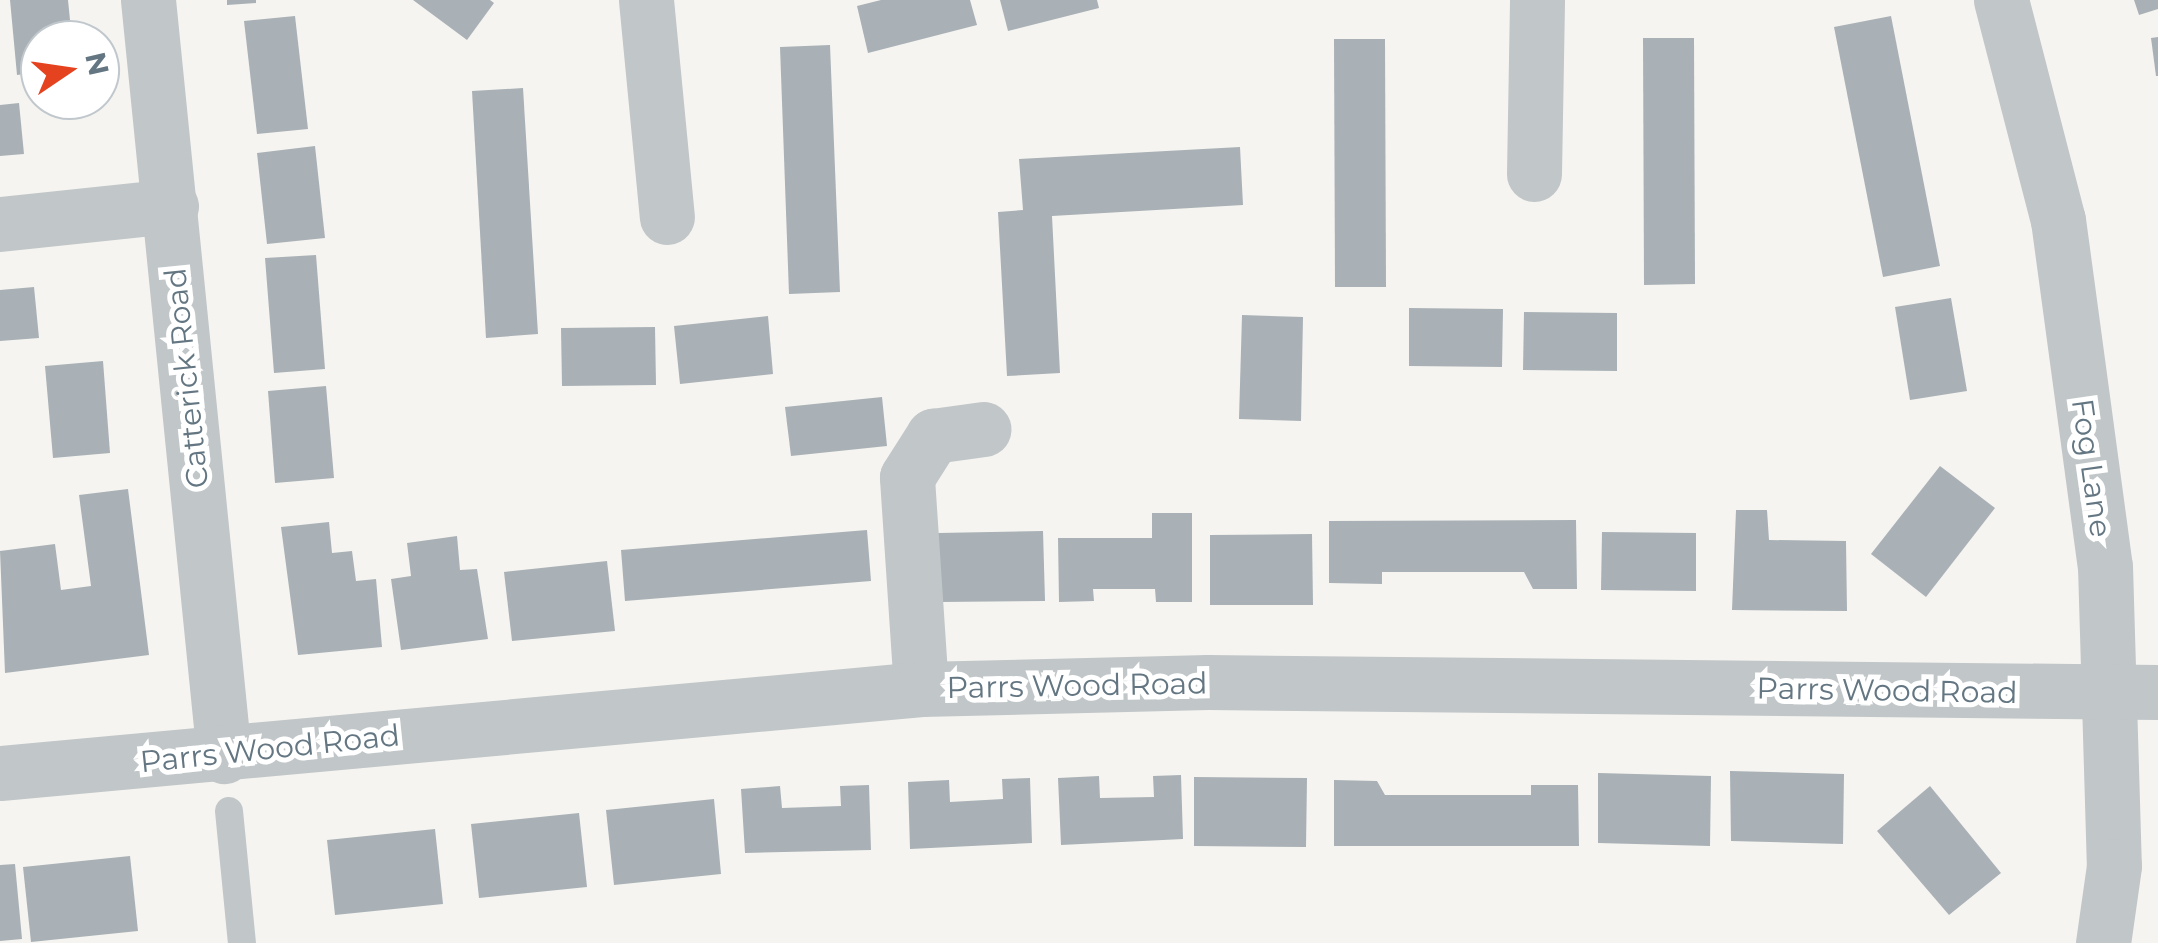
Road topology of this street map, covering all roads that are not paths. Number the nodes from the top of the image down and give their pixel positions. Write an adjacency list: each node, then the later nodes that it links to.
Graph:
1 (148, 0): 6 (street, Catterick Road)
2 (646, 0): 7 (street)
3 (1537, 0): 5 (street)
4 (2001, 0): 11 (street, Fog Lane)
5 (1534, 174)
6 (170, 206): 8 (street); 12 (street, Catterick Road)
7 (667, 217)
8 (0, 224)
9 (984, 429): 10 (street)
10 (921, 689): 11 (street, Parrs Wood Road); 12 (street, Parrs Wood Road)
11 (2135, 693): 16 (street, Fog Lane)
12 (224, 756): 13 (street, Parrs Wood Road)
13 (0, 774)
14 (229, 811): 15 (lane)
15 (242, 943)
16 (2104, 943)

